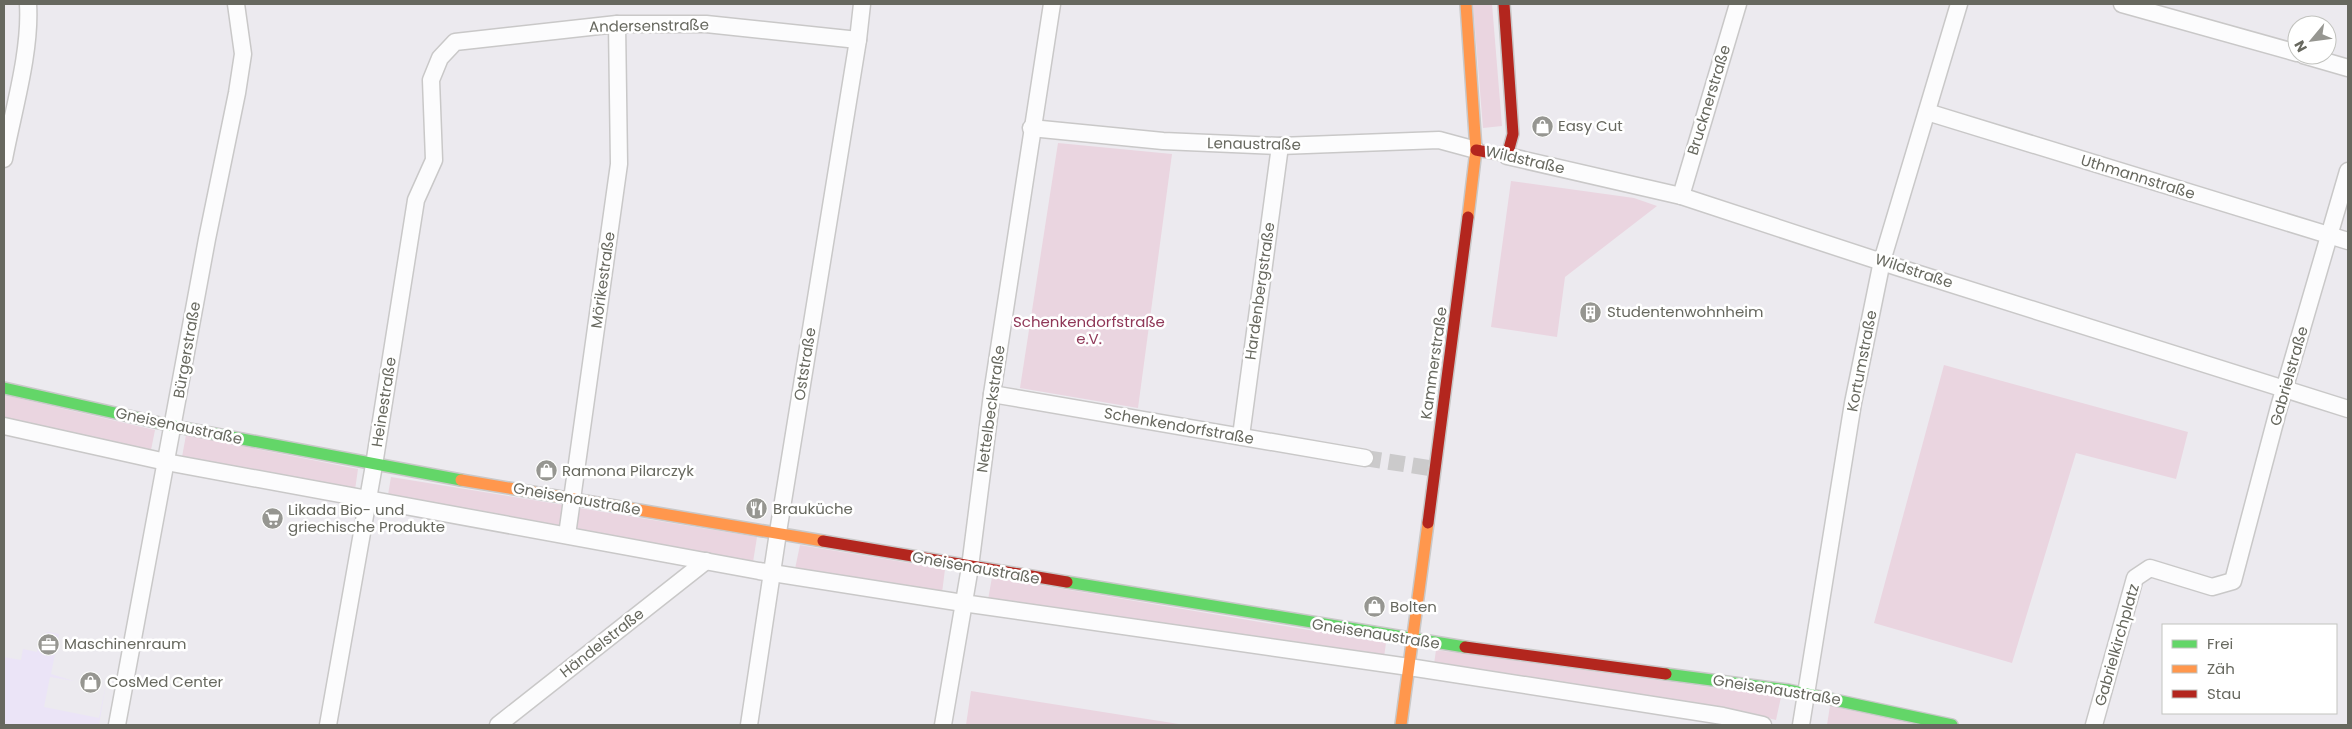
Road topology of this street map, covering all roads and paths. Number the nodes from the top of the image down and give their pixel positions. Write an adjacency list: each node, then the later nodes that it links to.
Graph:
1 (28, 4): 19 (street)
2 (236, 4): 30 (street, Bürgerstraße)
3 (862, 4): 11 (street, Oststraße)
4 (1052, 4): 15 (street, Nettelbeckstraße)
5 (1466, 4): 17 (street, Kammerstraße)
6 (1504, 4): 18 (street)
7 (1738, 4): 21 (street, Brucknerstraße)
8 (1959, 4): 14 (street, Kortumstraße)
9 (2122, 4): 12 (street)
10 (617, 24): 11 (street, Andersenstraße); 13 (street, Andersenstraße); 35 (street, Mörikestraße)
11 (858, 40): 37 (street, Oststraße)
12 (2287, 50)
13 (431, 80): 34 (street, Heinestraße)
14 (1927, 112): 22 (street, Uthmannstraße); 24 (street, Kortumstraße)
15 (1031, 128): 16 (street, Lenaustraße); 27 (street, Nettelbeckstraße)
16 (1280, 146): 17 (street, Lenaustraße); 31 (street, Hardenbergstraße)
17 (1476, 150): 18 (street, Wildstraße); 44 (street, Kammerstraße)
18 (1507, 156): 21 (street, Wildstraße)
19 (4, 159)
20 (2348, 171): 22 (street, Gabrielstraße)
21 (1681, 196): 24 (street, Wildstraße)
22 (2330, 236): 23 (street, Uthmannstraße); 26 (street, Gabrielstraße)
23 (2348, 241)
24 (1882, 261): 26 (street, Wildstraße); 46 (street, Kortumstraße)
25 (4, 388): 30 (street, Gneisenaustraße)
26 (2284, 389): 28 (street, Wildstraße); 42 (street, Gabrielstraße)
27 (992, 394): 31 (street, Schenkendorfstraße); 40 (street, Nettelbeckstraße)
28 (2348, 409)
29 (4, 426): 33 (street, Gneisenaustraße)
30 (173, 426): 33 (street, Bürgerstraße); 34 (street, Gneisenaustraße)
31 (1241, 436): 32 (street, Schenkendorfstraße)
32 (1365, 458)
33 (166, 462): 36 (street, Gneisenaustraße); 47 (street, Bürgerstraße)
34 (374, 465): 35 (street, Gneisenaustraße); 36 (street, Heinestraße)
35 (573, 499): 37 (street, Gneisenaustraße); 38 (street, Mörikestraße)
36 (368, 500): 38 (street, Gneisenaustraße); 48 (street, Heinestraße)
37 (778, 534): 40 (street, Gneisenaustraße); 41 (street, Oststraße)
38 (567, 535): 39 (street, Gneisenaustraße)
39 (706, 561): 41 (street, Gneisenaustraße); 49 (street, Händelstraße)
40 (970, 567): 43 (street, Nettelbeckstraße); 44 (street, Gneisenaustraße)
41 (772, 573): 43 (street, Gneisenaustraße); 50 (street, Oststraße)
42 (2233, 581): 56 (street, Gabrielkirchplatz)
43 (963, 603): 45 (street, Gneisenaustraße); 51 (street, Nettelbeckstraße)
44 (1412, 640): 45 (street, Kammerstraße); 46 (street, Gneisenaustraße)
45 (1409, 667): 52 (street, Kammerstraße); 53 (street, Gneisenaustraße)
46 (1807, 693): 54 (street, Kortumstraße); 55 (street, Gneisenaustraße)
47 (117, 725)
48 (328, 725)
49 (498, 725)
50 (749, 725)
51 (943, 725)
52 (1401, 725)
53 (1763, 725)
54 (1801, 725)
55 (1952, 725)
56 (2094, 725)

